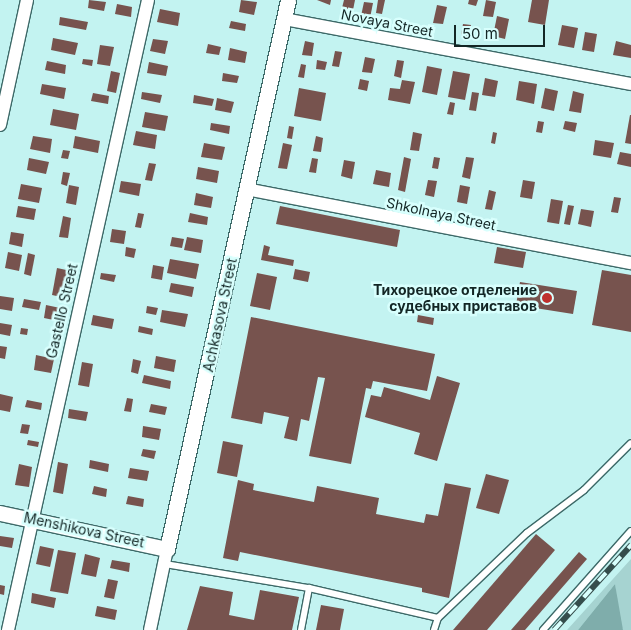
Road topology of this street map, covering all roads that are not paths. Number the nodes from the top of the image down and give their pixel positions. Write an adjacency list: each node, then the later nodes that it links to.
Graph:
1 (27, 0): 6 (street)
2 (148, 0): 11 (street, Gastello Street)
3 (288, 0): 4 (street, Achkasova Street)
4 (284, 19): 5 (street, Novaya Street); 7 (street, Achkasova Street)
5 (631, 84)
6 (0, 125)
7 (246, 189): 8 (street, Shkolnaya Street); 13 (street, Achkasova Street)
8 (631, 263)
9 (631, 443): 15 (lane)
10 (0, 513): 11 (street, Menshikova Street)
11 (32, 519): 13 (street, Menshikova Street); 16 (street, Gastello Street)
12 (631, 532): 20 (lane)
13 (166, 556): 14 (lane); 17 (street, Achkasova Street)
14 (309, 588): 15 (lane); 18 (lane)
15 (438, 618): 19 (lane)
16 (8, 630)
17 (150, 630)
18 (300, 630)
19 (434, 630)
20 (543, 630)

